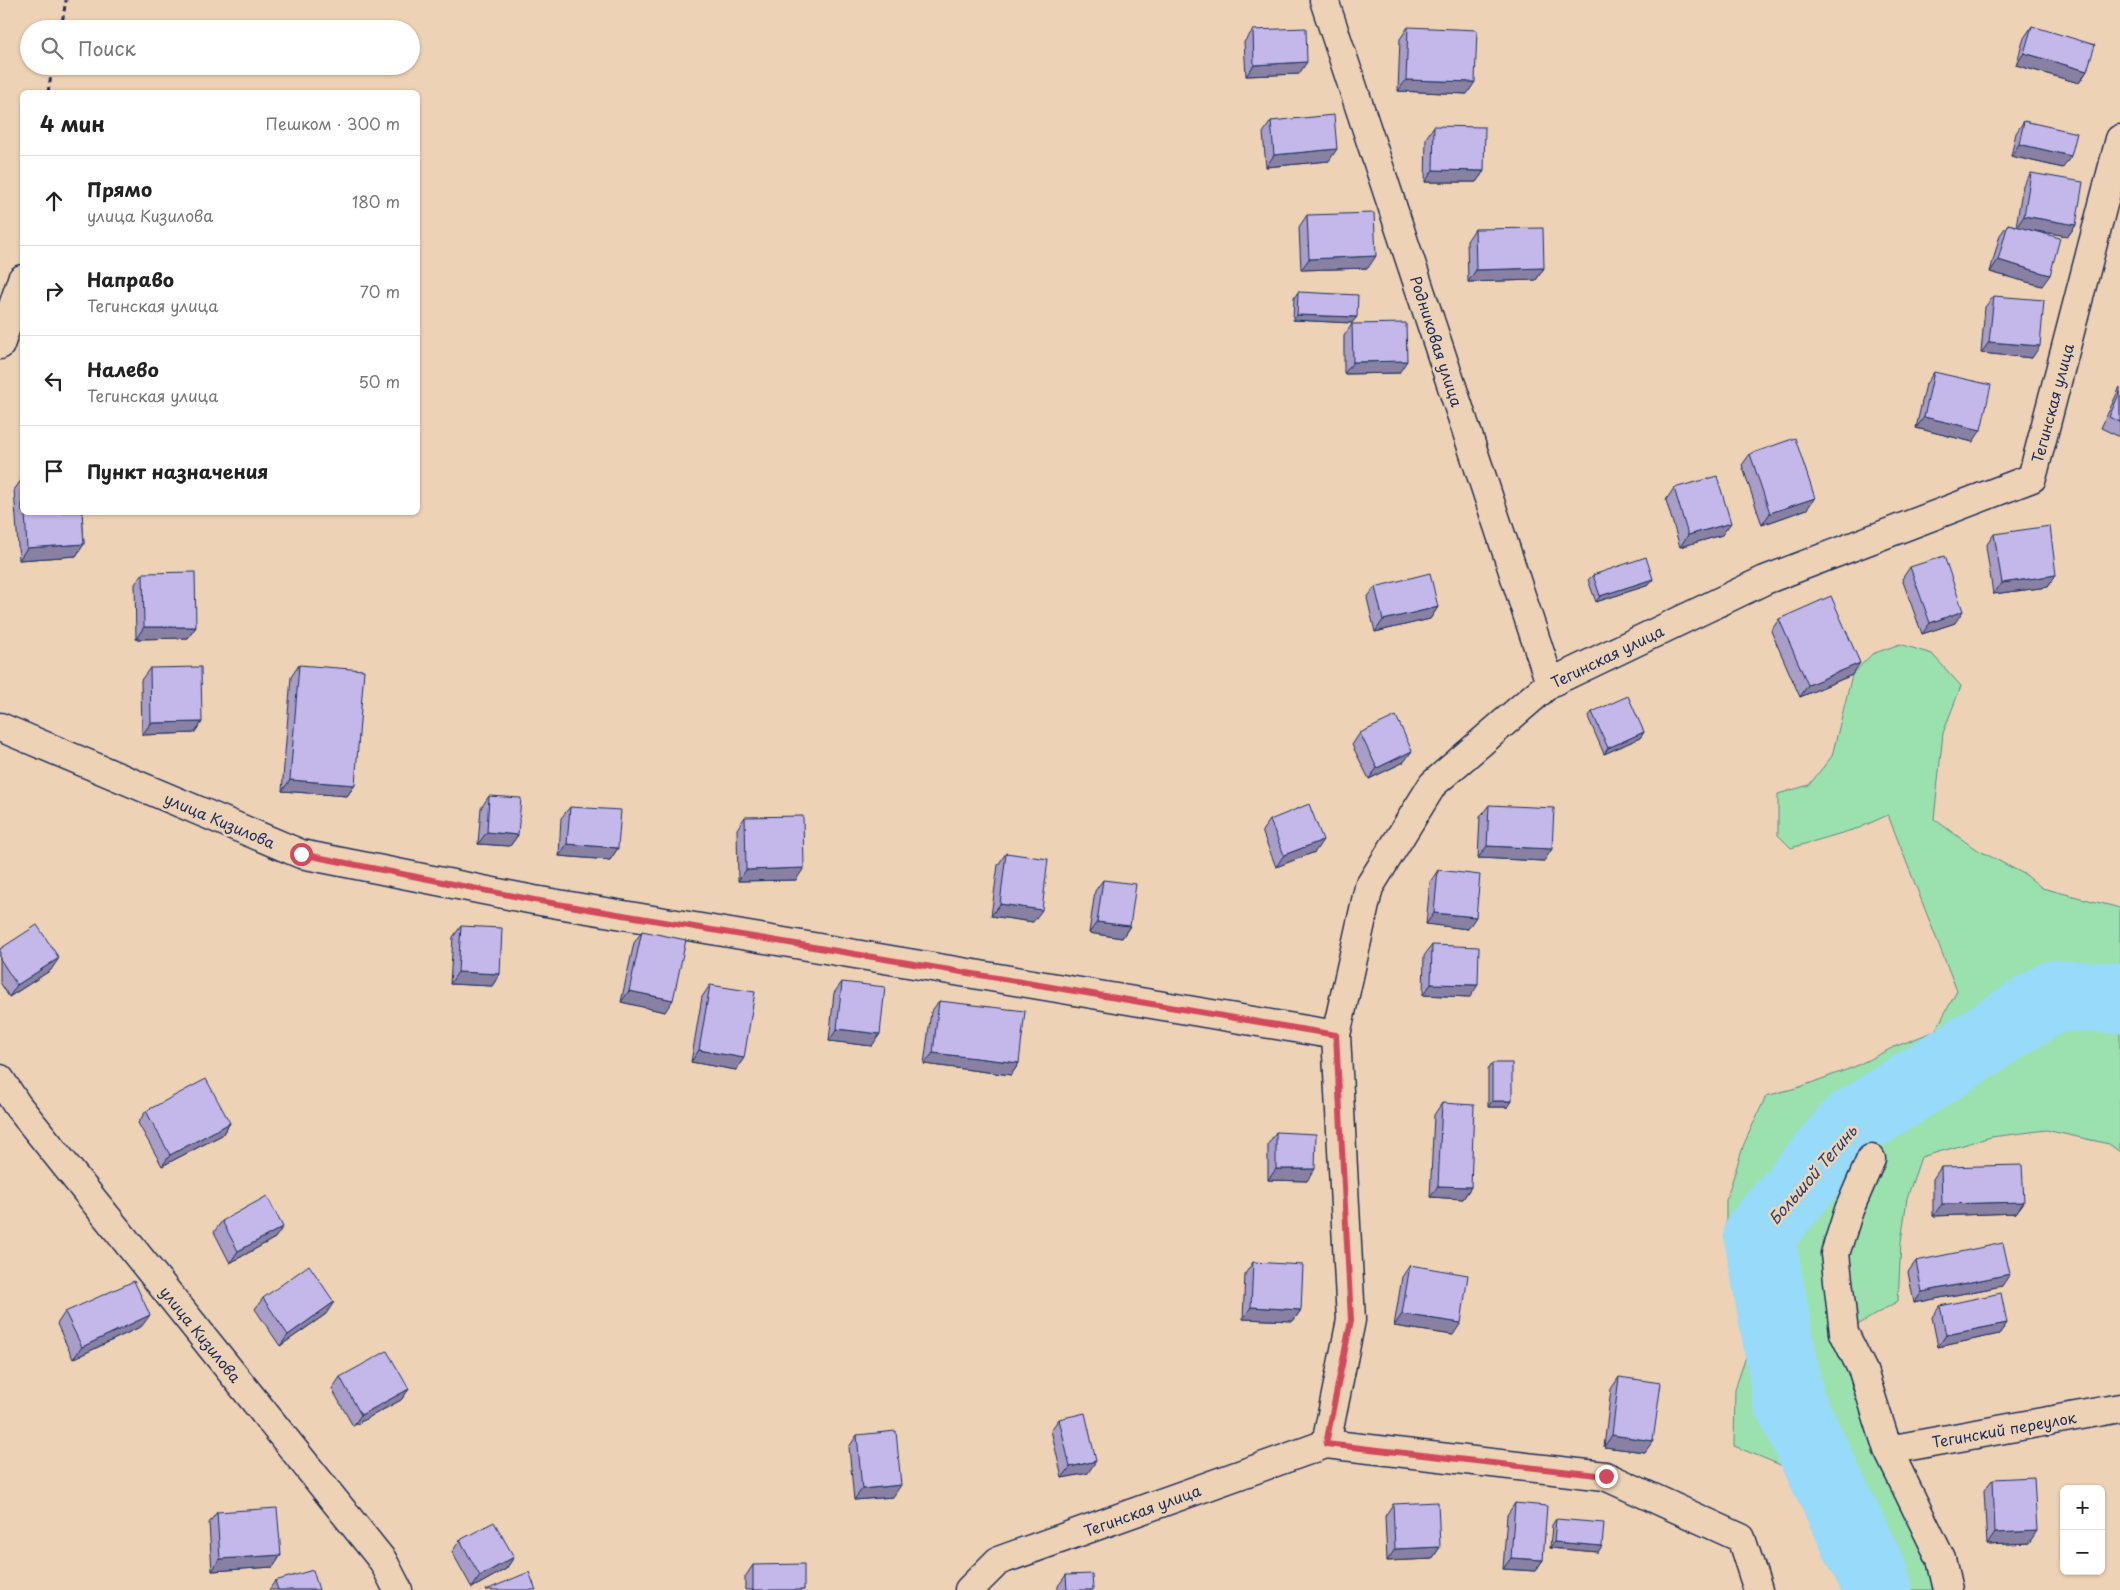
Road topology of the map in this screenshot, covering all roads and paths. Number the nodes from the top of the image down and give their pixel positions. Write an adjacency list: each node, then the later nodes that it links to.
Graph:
1 (66, 0): 3 (path)
2 (1324, 0): 9 (street, Родниковая улица)
3 (63, 20)
4 (52, 75): 5 (path)
5 (48, 90)
6 (2120, 139): 9 (street, Тегинская улица)
7 (20, 285): 8 (street)
8 (0, 345)
9 (1550, 682): 11 (street, Тегинская улица)
10 (0, 728): 11 (street, улица Кизилова)
11 (1336, 1035): 15 (street, Тегинская улица)
12 (0, 1079): 17 (street, улица Кизилова)
13 (1871, 1158): 16 (street)
14 (2120, 1408): 16 (street, Тегинский переулок)
15 (1326, 1444): 18 (street, Тегинская улица); 19 (street, Тегинская улица)
16 (1888, 1450): 20 (street)
17 (398, 1590)
18 (969, 1590)
19 (1758, 1590)
20 (1948, 1590)

